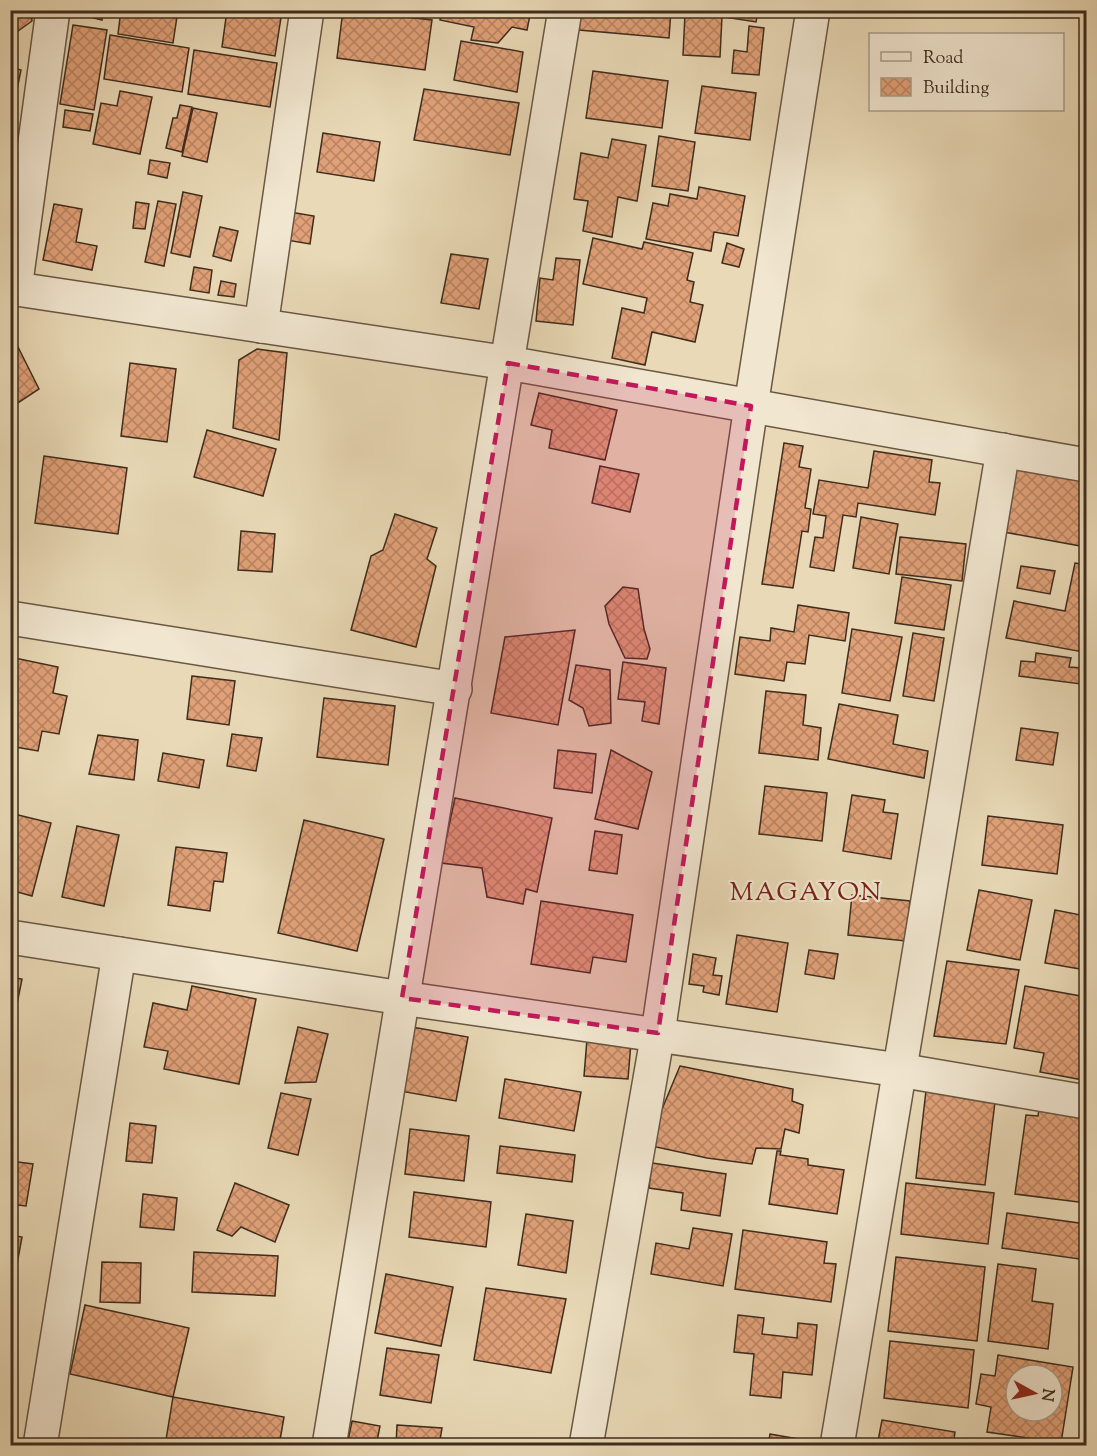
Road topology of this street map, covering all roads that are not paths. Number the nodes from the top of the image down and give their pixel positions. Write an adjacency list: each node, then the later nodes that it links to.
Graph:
1 (53, 10): 5 (street)
2 (307, 10): 6 (street)
3 (565, 10): 7 (street)
4 (813, 10): 8 (street)
5 (13, 289): 6 (street)
6 (261, 326): 7 (street)
7 (508, 363): 8 (street); 12 (street)
8 (751, 406): 9 (street); 16 (street)
9 (1002, 450): 10 (street); 17 (street)
10 (1086, 465)
11 (10, 618): 12 (street)
12 (455, 689): 15 (street)
13 (10, 937): 14 (street)
14 (119, 954): 15 (street); 19 (street)
15 (402, 998): 16 (street); 20 (street)
16 (658, 1033): 17 (street); 21 (street)
17 (900, 1070): 18 (street); 22 (street)
18 (1086, 1102)
19 (40, 1446)
20 (329, 1446)
21 (586, 1446)
22 (837, 1446)

